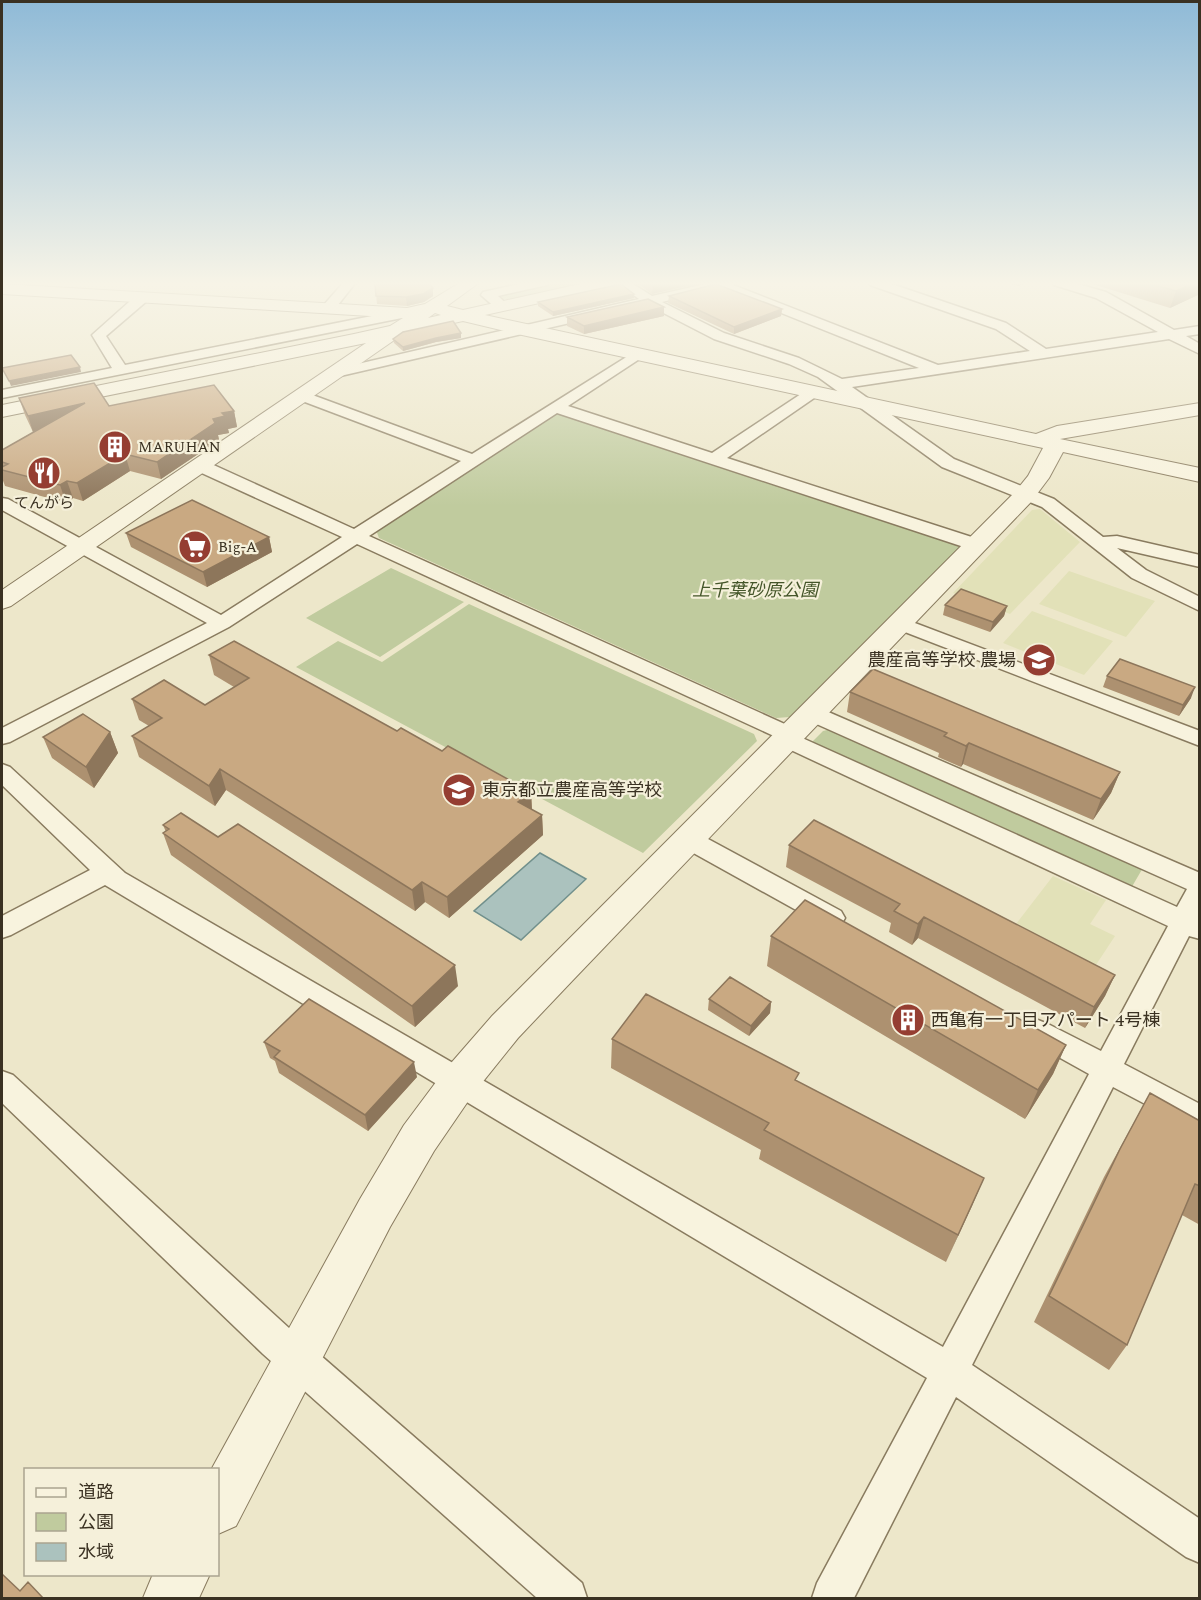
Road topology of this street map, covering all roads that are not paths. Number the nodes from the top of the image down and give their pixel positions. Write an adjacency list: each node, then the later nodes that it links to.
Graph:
1 (113, 357): 12 (street)
2 (204, 357): 12 (street)
3 (246, 357): 21 (street)
4 (357, 357): 13 (street)
5 (407, 357): 13 (street)
6 (633, 357): 19 (street)
7 (644, 357): 15 (street)
8 (786, 357): 14 (street)
9 (906, 357): 11 (street)
10 (1025, 357): 11 (street)
11 (936, 369): 14 (street)
12 (122, 371): 16 (street)
13 (336, 373): 17 (street)
14 (839, 384): 18 (street)
15 (812, 393): 18 (street); 23 (street)
16 (2, 394)
17 (302, 396): 24 (street); 25 (street)
18 (866, 404): 22 (street); 27 (street)
19 (555, 407): 23 (street); 24 (street)
20 (1200, 408): 22 (street)
21 (2, 411)
22 (1048, 443): 26 (street); 27 (street)
23 (714, 459): 32 (street)
24 (473, 460): 29 (street)
25 (201, 466): 29 (street); 31 (street)
26 (1200, 475)
27 (1027, 494): 30 (street); 32 (street)
28 (2, 503): 31 (street)
29 (356, 536): 36 (street); 38 (street)
30 (1100, 543): 33 (street); 35 (street)
31 (82, 545): 34 (street); 36 (street)
32 (976, 545): 37 (street)
33 (1200, 561)
34 (2, 600)
35 (1200, 605)
36 (222, 623): 39 (street)
37 (899, 623): 38 (street); 40 (street)
38 (796, 729): 42 (street); 44 (street); 46 (street)
39 (2, 737)
40 (1200, 739)
41 (2, 772): 43 (street)
42 (688, 839): 48 (street); 51 (street)
43 (107, 872): 47 (street); 51 (street)
44 (1200, 884)
45 (1200, 889): 46 (street)
46 (1191, 925): 50 (street)
47 (2, 928)
48 (855, 931)
49 (1012, 1017): 50 (street)
50 (1107, 1069): 53 (street); 55 (street)
51 (459, 1082): 54 (street); 55 (street)
52 (5, 1093): 54 (street)
53 (1200, 1120)
54 (296, 1358): 56 (street); 60 (street)
55 (949, 1371): 57 (street); 61 (street)
56 (219, 1506)
57 (1200, 1543)
58 (182, 1576): 59 (street)
59 (170, 1599)
60 (567, 1599)
61 (832, 1599)

